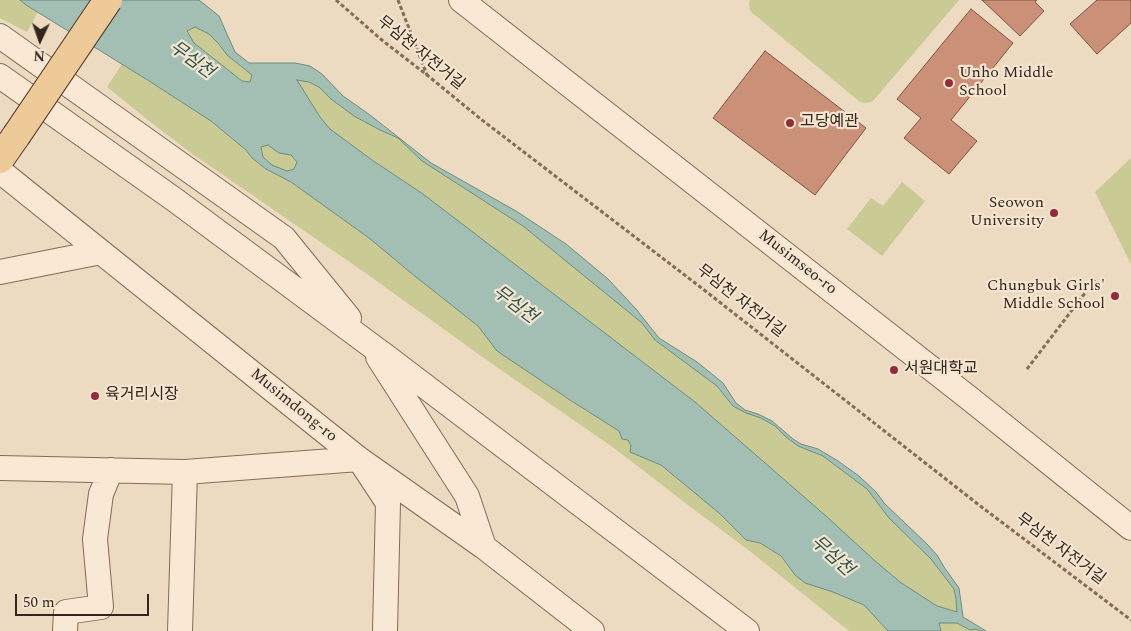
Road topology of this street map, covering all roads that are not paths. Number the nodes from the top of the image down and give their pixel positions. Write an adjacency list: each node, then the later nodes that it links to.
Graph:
1 (108, 0): 5 (main road, bridge)
2 (476, 4): 14 (street, Musimseo-ro)
3 (0, 36): 9 (street)
4 (0, 76): 9 (street)
5 (0, 159)
6 (0, 171): 7 (street, Musimdong-ro)
7 (101, 252): 8 (street); 10 (street, Musimdong-ro)
8 (0, 272)
9 (371, 345): 15 (street); 20 (street)
10 (359, 459): 13 (street); 15 (street, Musimdong-ro); 18 (street)
11 (0, 468): 12 (street)
12 (111, 470): 13 (street); 16 (street)
13 (185, 472): 17 (street)
14 (1131, 528)
15 (484, 547): 19 (street, Musimdong-ro)
16 (65, 631)
17 (180, 631)
18 (386, 631)
19 (592, 631)
20 (747, 631)

